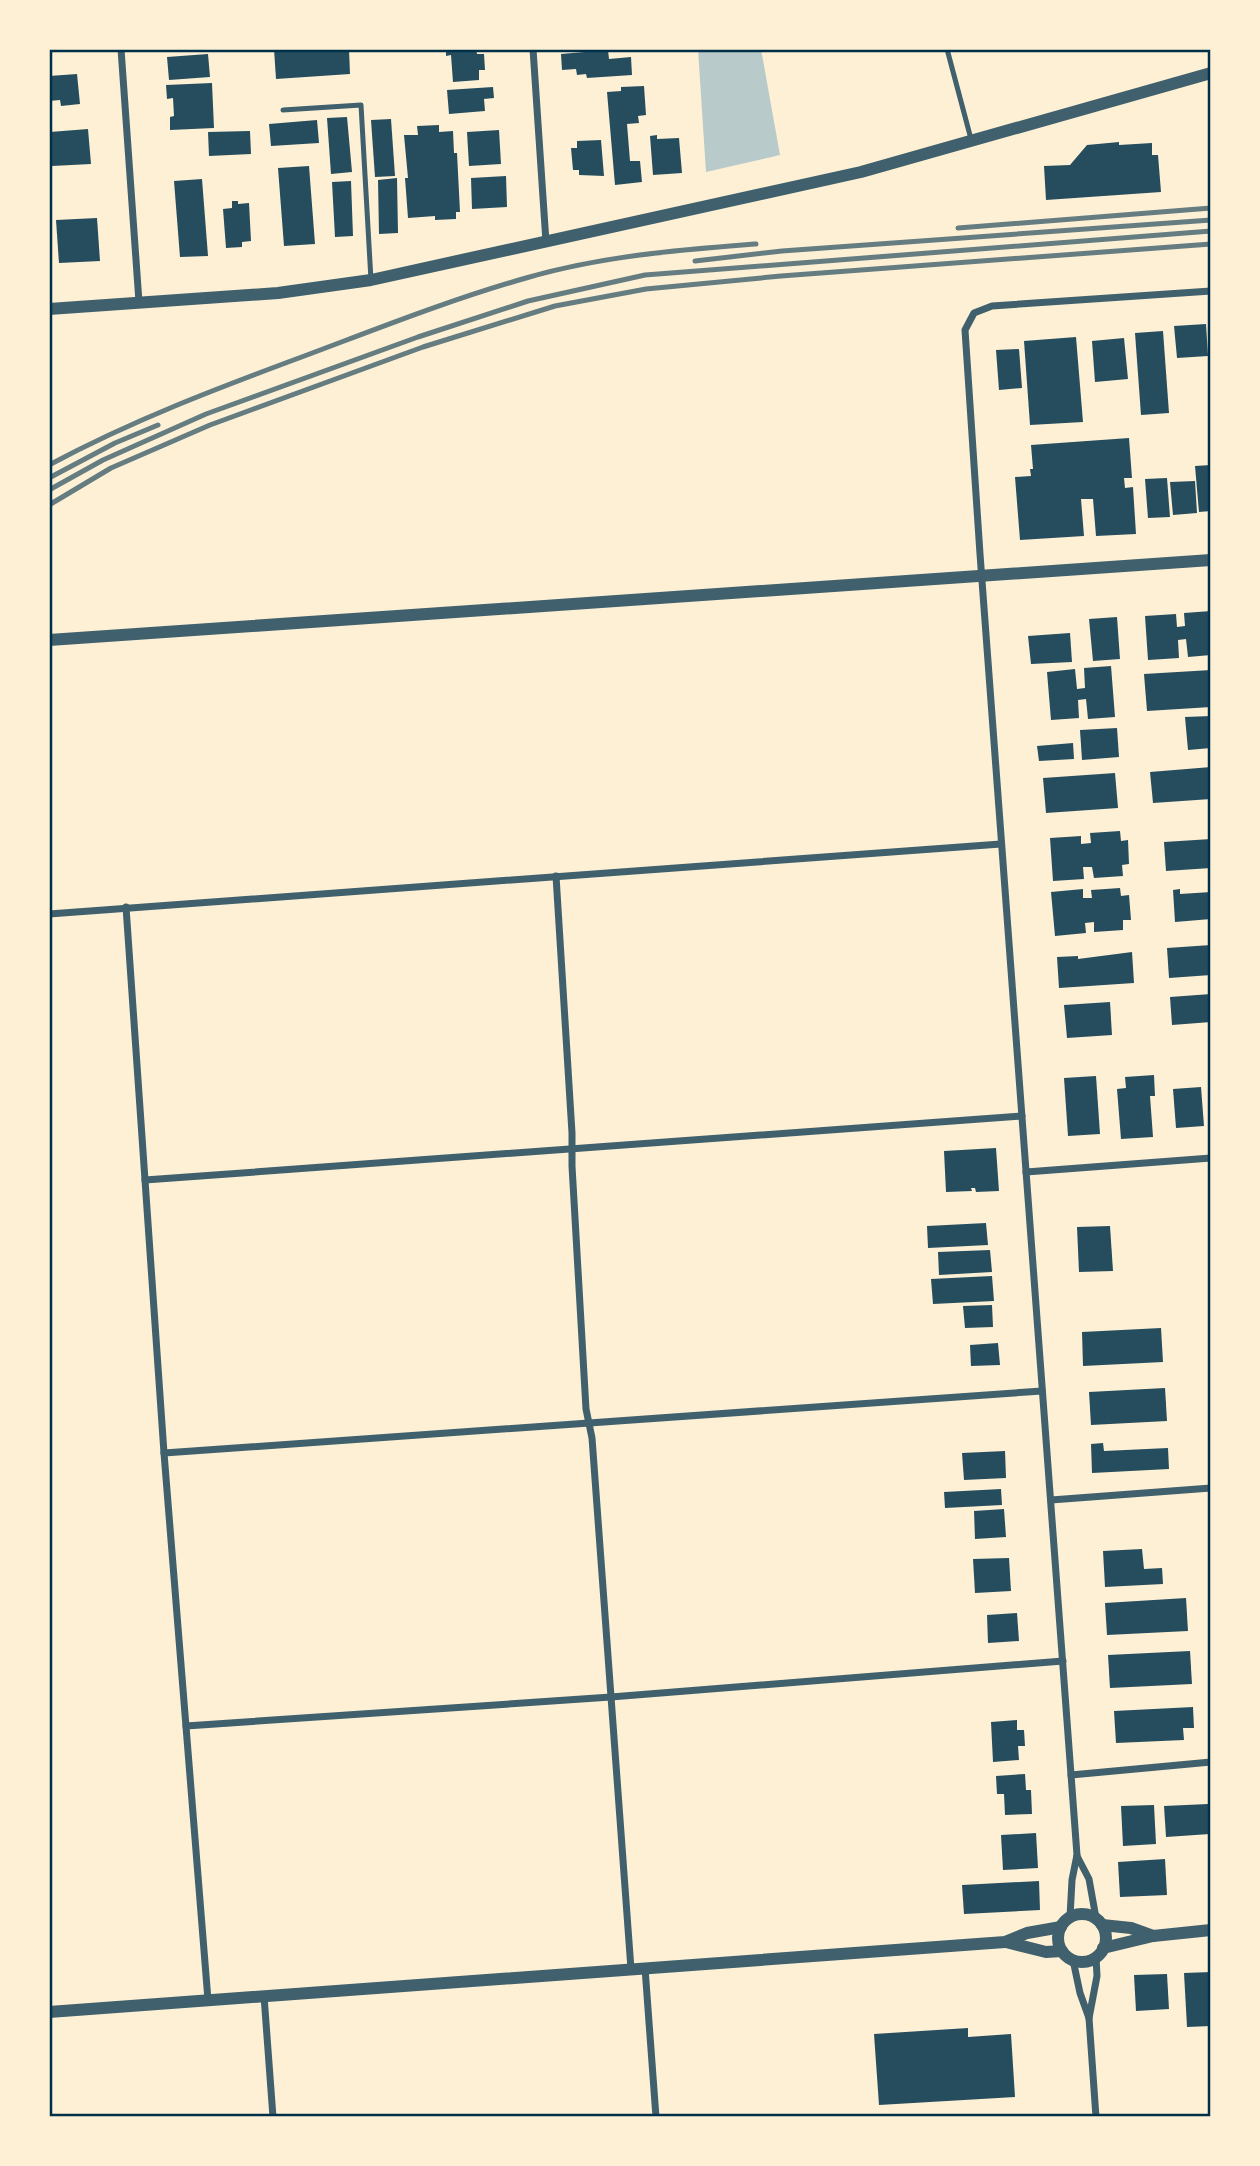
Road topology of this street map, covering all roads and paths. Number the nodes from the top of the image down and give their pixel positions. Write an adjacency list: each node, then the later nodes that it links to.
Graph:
1 (121, 49): 10 (street)
2 (533, 49): 7 (street)
3 (947, 49): 6 (lane)
4 (1211, 74): 6 (street)
5 (283, 110): 8 (lane)
6 (971, 142): 7 (street)
7 (546, 242): 8 (street)
8 (371, 280): 10 (street)
9 (1211, 291): 13 (street)
10 (139, 302): 11 (street)
11 (49, 309)
12 (1211, 560): 13 (street)
13 (982, 577): 14 (street); 15 (street)
14 (49, 640)
15 (1001, 844): 16 (street); 19 (street)
16 (556, 876): 17 (street); 20 (street)
17 (126, 908): 18 (street); 23 (street)
18 (49, 914)
19 (1022, 1116): 20 (street); 22 (street)
20 (572, 1150): 23 (street); 25 (street)
21 (1211, 1158): 22 (street)
22 (1026, 1172): 24 (street)
23 (145, 1180): 26 (street)
24 (1042, 1391): 25 (street); 28 (street)
25 (588, 1424): 26 (street); 30 (street)
26 (164, 1453): 31 (street)
27 (1211, 1488): 28 (street)
28 (1051, 1500): 29 (street)
29 (1062, 1661): 30 (street); 33 (street)
30 (611, 1697): 31 (street); 44 (street)
31 (186, 1726): 46 (street)
32 (1211, 1762): 33 (street)
33 (1071, 1775): 34 (street)
34 (1077, 1855): 35 (street); 36 (street)
35 (1070, 1917): 36 (street); 37 (street)
36 (1099, 1922): 39 (street); 41 (street)
37 (1060, 1927): 40 (street); 42 (street)
38 (1211, 1930): 39 (street)
39 (1153, 1936): 41 (street)
40 (1005, 1942): 42 (street); 43 (street)
41 (1100, 1952): 42 (street); 48 (street)
42 (1068, 1955): 48 (street)
43 (645, 1968): 44 (street); 50 (street)
44 (631, 1969): 45 (street)
45 (264, 1995): 46 (street); 49 (street)
46 (208, 2000): 47 (street)
47 (49, 2012)
48 (1089, 2018): 51 (street)
49 (273, 2117)
50 (656, 2117)
51 (1096, 2117)

